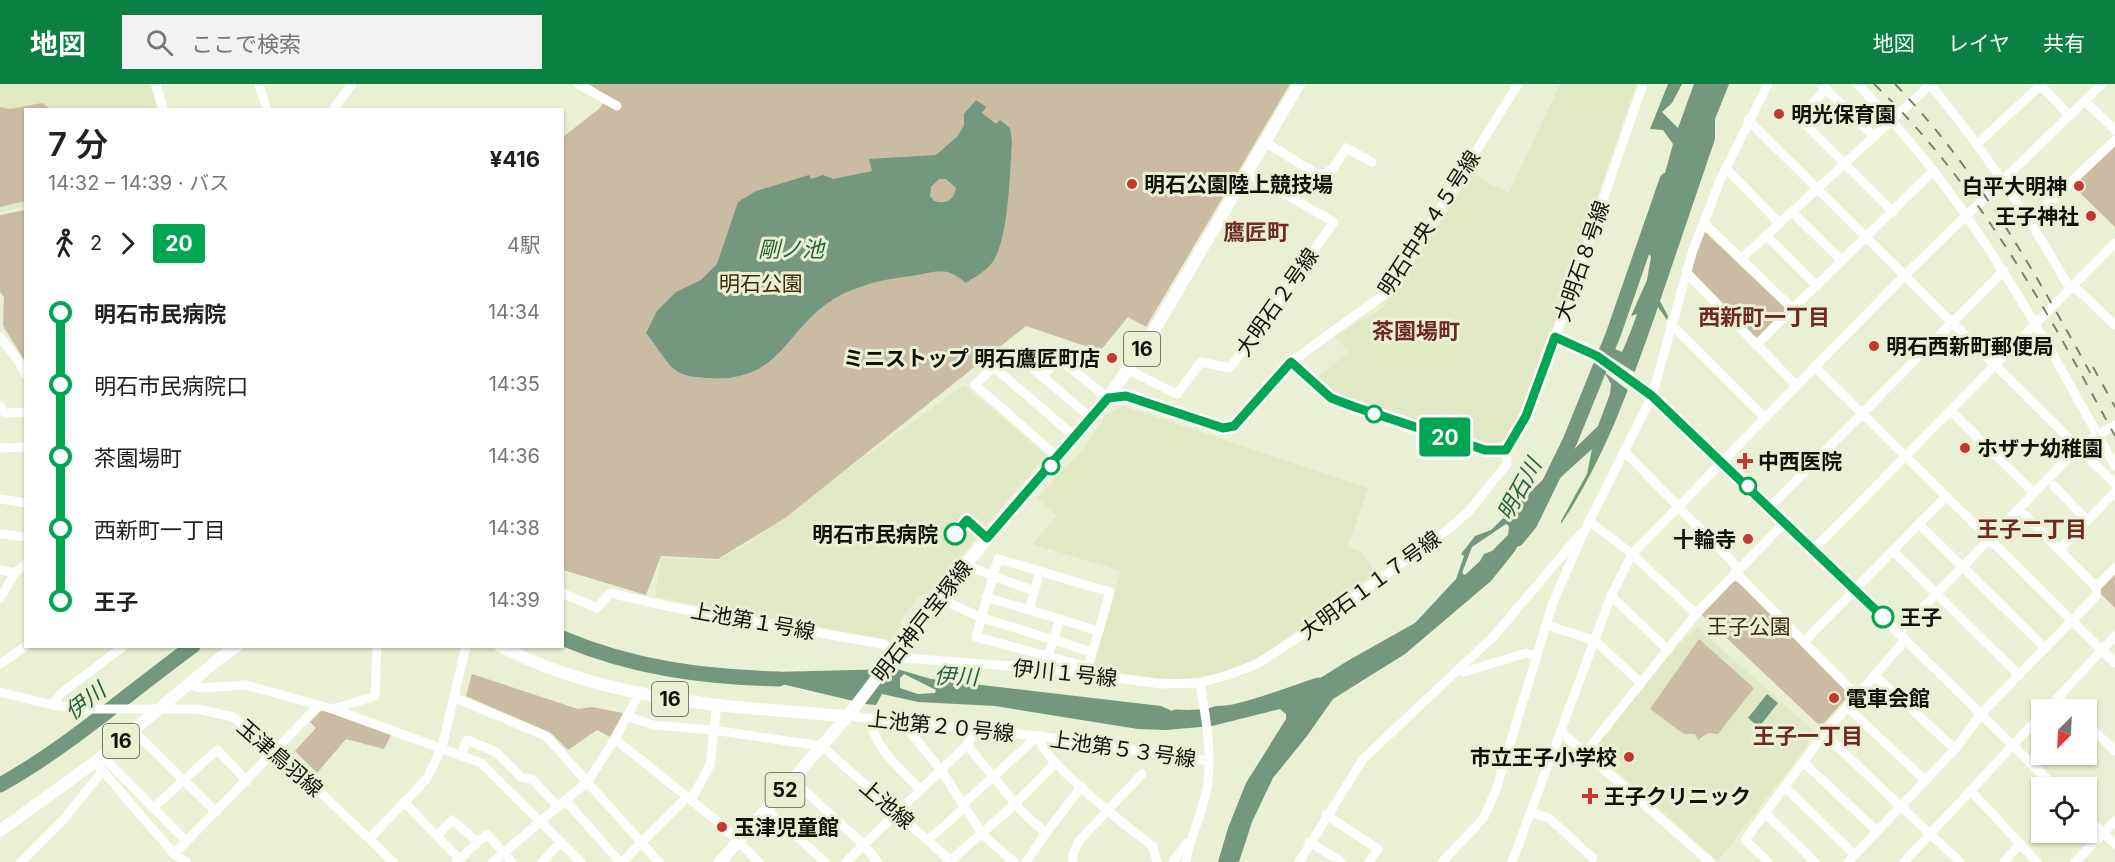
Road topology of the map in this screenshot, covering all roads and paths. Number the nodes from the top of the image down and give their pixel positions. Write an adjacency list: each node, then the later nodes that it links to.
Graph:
1 (156, 84): 16 (street)
2 (259, 84): 17 (street)
3 (352, 84): 18 (street)
4 (578, 84): 15 (street)
5 (1299, 84): 25 (main road, 明石神戸宝塚線 / 16)
6 (1518, 84): 58 (street, 明石中央４５号線)
7 (1642, 84): 55 (street, 大明石８号線)
8 (1768, 84): 21 (street)
9 (1857, 84): 20 (street)
10 (1931, 84): 20 (street); 26 (street)
11 (2040, 84): 19 (street); 26 (street)
12 (2102, 84): 14 (street)
13 (1823, 87): 23 (street); 28 (street)
14 (2085, 101): 19 (street); 22 (street)
15 (616, 105)
16 (162, 108)
17 (266, 108)
18 (334, 108)
19 (2070, 116): 32 (street)
20 (1891, 119): 23 (street); 30 (street)
21 (1748, 120): 29 (street); 33 (street)
22 (2115, 130)
23 (1873, 136): 28 (street)
24 (2115, 141): 37 (street)
25 (1265, 142): 27 (street); 31 (main road, 明石神戸宝塚線 / 16)
26 (1978, 143): 32 (street)
27 (1372, 162)
28 (1844, 163): 33 (street); 35 (street)
29 (1726, 168): 38 (street); 39 (street)
30 (1934, 170): 35 (street); 36 (street)
31 (1247, 174): 62 (main road, 明石神戸宝塚線 / 16); 62 (street, 大明石２号線)
32 (2002, 180): 36 (street); 37 (street)
33 (1817, 189): 34 (street); 41 (street)
34 (1792, 212): 39 (street); 44 (street)
35 (1893, 212): 41 (street)
36 (1968, 215): 45 (street); 47 (street)
37 (2031, 220): 49 (street)
38 (1704, 223): 43 (street); 46 (street)
39 (1779, 224): 40 (street)
40 (1766, 235): 43 (street); 48 (street)
41 (1866, 238): 44 (street); 47 (street)
42 (2115, 243): 49 (street)
43 (1742, 258): 50 (street)
44 (1842, 261): 48 (street)
45 (2004, 270): 51 (street); 52 (street)
46 (1686, 272): 53 (street); 57 (street)
47 (1904, 276): 51 (street); 60 (street)
48 (1817, 286): 50 (street)
49 (2069, 287): 52 (street); 54 (street)
50 (1793, 309): 57 (street)
51 (1952, 322): 59 (street); 71 (street)
52 (2035, 323): 59 (street); 75 (street)
53 (1671, 324): 66 (street); 73 (street)
54 (2115, 325)
55 (1559, 339): 66 (street, 大明石８号線); 79 (street, 大明石１１７号線)
56 (2, 341): 63 (street)
57 (1756, 345): 65 (street)
58 (1291, 362): 67 (street, 明石中央４５号線); 79 (street)
59 (1994, 365): 69 (street); 80 (street)
60 (1815, 367): 65 (street); 71 (street)
61 (995, 368): 64 (street); 76 (street); 83 (street)
62 (1127, 369): 67 (main road, 明石神戸宝塚線 / 16)
63 (24, 372)
64 (1042, 376): 67 (street); 72 (street)
65 (1796, 385): 73 (street)
66 (1649, 394): 81 (street); 84 (street, 大明石８号線)
67 (1108, 398): 72 (main road, 明石神戸宝塚線 / 16)
68 (2, 410): 70 (street)
69 (1951, 411): 82 (street); 89 (street)
70 (24, 412)
71 (1861, 413): 82 (street); 94 (street)
72 (1090, 417): 76 (main road, 明石神戸宝塚線 / 16)
73 (1764, 417): 84 (street)
74 (2115, 425): 75 (street)
75 (2098, 436): 80 (street); 85 (street)
76 (1075, 437): 83 (main road, 明石神戸宝塚線 / 16)
77 (24, 447): 78 (street)
78 (0, 448)
79 (1506, 450): 158 (street, 大明石１１７号線)
80 (2081, 451): 86 (street); 89 (street)
81 (1625, 452): 93 (street); 99 (street)
82 (1905, 457): 90 (street); 104 (street)
83 (1059, 458): 108 (main road, 明石神戸宝塚線 / 16)
84 (1722, 460): 93 (street); 94 (street, 大明石８号線)
85 (2115, 466)
86 (2115, 484)
87 (2054, 486): 96 (street)
88 (2115, 492): 96 (street)
89 (2034, 493): 102 (street)
90 (1946, 496): 98 (street); 102 (street)
91 (0, 499): 92 (street)
92 (24, 503)
93 (1677, 506): 106 (street); 112 (street)
94 (1770, 507): 97 (street, 大明石８号線)
95 (2025, 515): 103 (street)
96 (2087, 520): 103 (street)
97 (1785, 522): 104 (street, 大明石８号線); 112 (street)
98 (1919, 524): 105 (street); 109 (street)
99 (1587, 525): 106 (street); 130 (street); 155 (street)
100 (0, 534): 101 (street)
101 (24, 537)
102 (1989, 539): 109 (street); 129 (street)
103 (2059, 549): 116 (street)
104 (1813, 550): 118 (street, 大明石８号線)
105 (1893, 550): 118 (street); 119 (street)
106 (1632, 554): 121 (street); 126 (street)
107 (24, 566): 114 (street)
108 (965, 566): 115 (street); 124 (main road, 明石神戸宝塚線 / 16)
109 (1962, 567): 119 (street); 146 (street)
110 (2115, 568): 116 (street)
111 (0, 570): 114 (street)
112 (1737, 570): 126 (street); 138 (street)
113 (1040, 571): 115 (street); 117 (street); 132 (street)
114 (15, 573): 122 (street)
115 (992, 577): 117 (street); 123 (street)
116 (2096, 587): 129 (street)
117 (1034, 591): 125 (street)
118 (1856, 591): 133 (street, 大明石８号線); 138 (street)
119 (1937, 593): 133 (street); 157 (street)
120 (564, 594): 147 (street, 上池第１号線)
121 (1611, 596): 135 (street); 148 (street)
122 (0, 597)
123 (986, 597): 125 (street); 127 (street)
124 (938, 598): 127 (street); 147 (main road, 明石神戸宝塚線 / 16)
125 (1029, 610): 128 (street)
126 (1696, 614): 148 (street)
127 (980, 618): 131 (street); 140 (street)
128 (1060, 619): 132 (street); 136 (street)
129 (2073, 621): 146 (street); 149 (street)
130 (1546, 625): 135 (street); 152 (street)
131 (1017, 628): 136 (street); 140 (street)
132 (1099, 631): 150 (street)
133 (1898, 633): 137 (street, 大明石８号線)
134 (2115, 636): 149 (street)
135 (1594, 639): 159 (street); 181 (street)
136 (1054, 640): 150 (street); 151 (street)
137 (1905, 640): 156 (street); 172 (street, 大明石８号線)
138 (1804, 642): 163 (street)
139 (24, 647): 154 (street)
140 (1011, 647): 151 (street)
141 (121, 648): 166 (street)
142 (234, 648): 160 (main road, 16)
143 (377, 648): 170 (street)
144 (466, 648): 165 (street)
145 (505, 648): 162 (main road, 16)
146 (2045, 648): 157 (street)
147 (896, 650): 158 (street, 伊川１号線); 173 (main road, 明石神戸宝塚線 / 16)
148 (1668, 650): 159 (street)
149 (2102, 650): 153 (street); 164 (street)
150 (1092, 652): 151 (street)
151 (1048, 657)
152 (1537, 657): 155 (street); 280 (street)
153 (2115, 663)
154 (0, 664)
155 (1458, 670): 228 (street)
156 (1874, 675): 163 (street); 192 (street)
157 (2019, 675): 172 (street)
158 (1200, 683): 197 (street)
159 (1641, 684): 195 (street)
160 (190, 685): 167 (street); 171 (main road, 16)
161 (0, 692): 166 (street, 玉津鳥羽線)
162 (640, 692): 168 (main road, 16); 174 (street)
163 (1856, 695): 169 (street)
164 (2059, 697)
165 (455, 698): 190 (street); 209 (street)
166 (53, 705): 171 (street, 玉津鳥羽線)
167 (319, 705): 170 (street); 193 (street)
168 (717, 705): 173 (main road, 16); 179 (street)
169 (1847, 707): 183 (street); 207 (street)
170 (333, 710): 190 (street)
171 (159, 711): 180 (main road, 16); 193 (street, 玉津鳥羽線)
172 (1981, 714): 187 (street, 大明石８号線); 192 (street)
173 (849, 715): 175 (street, 上池第２０号線); 188 (main road, 52)
174 (627, 716): 179 (street); 186 (street)
175 (872, 719): 176 (street, 上池第２０号線); 212 (street)
176 (902, 722): 178 (street, 上池第２０号線); 201 (street)
177 (2031, 725): 187 (street)
178 (975, 729): 182 (street, 上池第２０号線); 189 (street)
179 (713, 730): 188 (street); 214 (street)
180 (134, 731): 200 (main road, 16); 205 (street)
181 (1560, 731): 195 (street); 226 (street)
182 (1010, 733): 185 (street, 上池第２０号線); 191 (street)
183 (1824, 734): 199 (street); 221 (street)
184 (2097, 734): 194 (street)
185 (1038, 736): 191 (street); 197 (street, 上池第５３号線); 198 (street, 上池第２０号線)
186 (615, 739): 209 (street); 214 (street)
187 (2012, 745): 204 (street, 大明石８号線); 213 (street)
188 (822, 746): 206 (main road, 52); 225 (street, 上池線)
189 (967, 746): 201 (street); 203 (street)
190 (442, 747): 196 (street); 216 (street)
191 (1023, 749): 203 (street)
192 (1955, 749): 207 (street)
193 (276, 750): 208 (street); 239 (street, 玉津鳥羽線)
194 (2115, 751)
195 (1586, 752): 282 (street)
196 (461, 755): 218 (street); 229 (street)
197 (1209, 761): 241 (street)
198 (1055, 763): 210 (street, 上池第２０号線); 217 (street)
199 (1804, 763): 211 (street); 233 (street)
200 (100, 764): 219 (street); 232 (main road, 16); 252 (street); 258 (street)
201 (941, 770): 212 (street); 220 (street)
202 (1142, 774): 223 (street)
203 (993, 777): 217 (street); 220 (street)
204 (2045, 777)
205 (184, 779): 208 (street); 219 (street); 224 (street)
206 (793, 780): 222 (main road, 52); 248 (street)
207 (1925, 780): 221 (street)
208 (247, 781): 224 (street)
209 (588, 781): 215 (street); 245 (street)
210 (1082, 786): 223 (street, 上池第２０号線); 235 (street)
211 (1786, 788): 227 (street); 254 (street)
212 (921, 790): 225 (street)
213 (1970, 790): 237 (street); 249 (street)
214 (689, 799): 245 (street); 246 (street)
215 (565, 800): 218 (street); 265 (street)
216 (404, 802): 238 (street); 239 (street)
217 (1015, 804): 234 (street); 235 (street)
218 (557, 806): 229 (street)
219 (154, 807): 242 (street)
220 (963, 807): 234 (street); 240 (street)
221 (1899, 807): 233 (street); 237 (street)
222 (767, 810): 246 (main road, 52); 268 (street)
223 (1110, 810): 273 (street); 274 (street, 上池第２０号線)
224 (216, 812): 242 (street)
225 (897, 812): 240 (street, 上池線); 248 (street)
226 (1531, 812): 253 (street); 281 (street)
227 (1766, 814): 283 (street); 284 (street)
228 (1326, 815): 247 (street); 279 (street)
229 (539, 821): 244 (street); 251 (street)
230 (2115, 821): 236 (street)
231 (2097, 827): 236 (street)
232 (0, 831)
233 (1877, 831): 254 (street)
234 (981, 832): 257 (street); 271 (street)
235 (1046, 832): 272 (street)
236 (2103, 833): 250 (street); 289 (street)
237 (1930, 835): 285 (street); 286 (street)
238 (437, 836): 243 (street); 256 (street)
239 (369, 839): 260 (street, 玉津鳥羽線)
240 (928, 840): 257 (street, 上池線)
241 (1189, 841): 275 (street); 276 (street)
242 (186, 842): 252 (street)
243 (478, 842): 251 (street); 256 (street)
244 (561, 842): 263 (street); 264 (street)
245 (640, 842): 265 (street); 266 (street)
246 (740, 842): 255 (street); 267 (main road, 52)
247 (1309, 842): 277 (street); 278 (street)
248 (863, 843): 269 (street); 270 (street)
249 (2020, 844): 287 (street); 288 (street)
250 (2115, 844)
251 (504, 852): 261 (street); 262 (street)
252 (174, 854): 259 (street)
253 (1593, 858)
254 (1851, 858)
255 (754, 860)
256 (458, 861)
257 (948, 861)
258 (21, 862)
259 (186, 862)
260 (393, 862)
261 (493, 862)
262 (512, 862)
263 (542, 862)
264 (581, 862)
265 (621, 862)
266 (659, 862)
267 (720, 862)
268 (825, 862)
269 (846, 862)
270 (878, 862)
271 (1014, 862)
272 (1026, 862)
273 (1073, 862)
274 (1157, 862)
275 (1173, 862)
276 (1186, 862)
277 (1299, 862)
278 (1342, 862)
279 (1369, 862)
280 (1442, 862)
281 (1512, 862)
282 (1710, 862)
283 (1768, 862)
284 (1815, 862)
285 (1904, 862)
286 (1960, 862)
287 (2004, 862)
288 (2037, 862)
289 (2075, 862)

